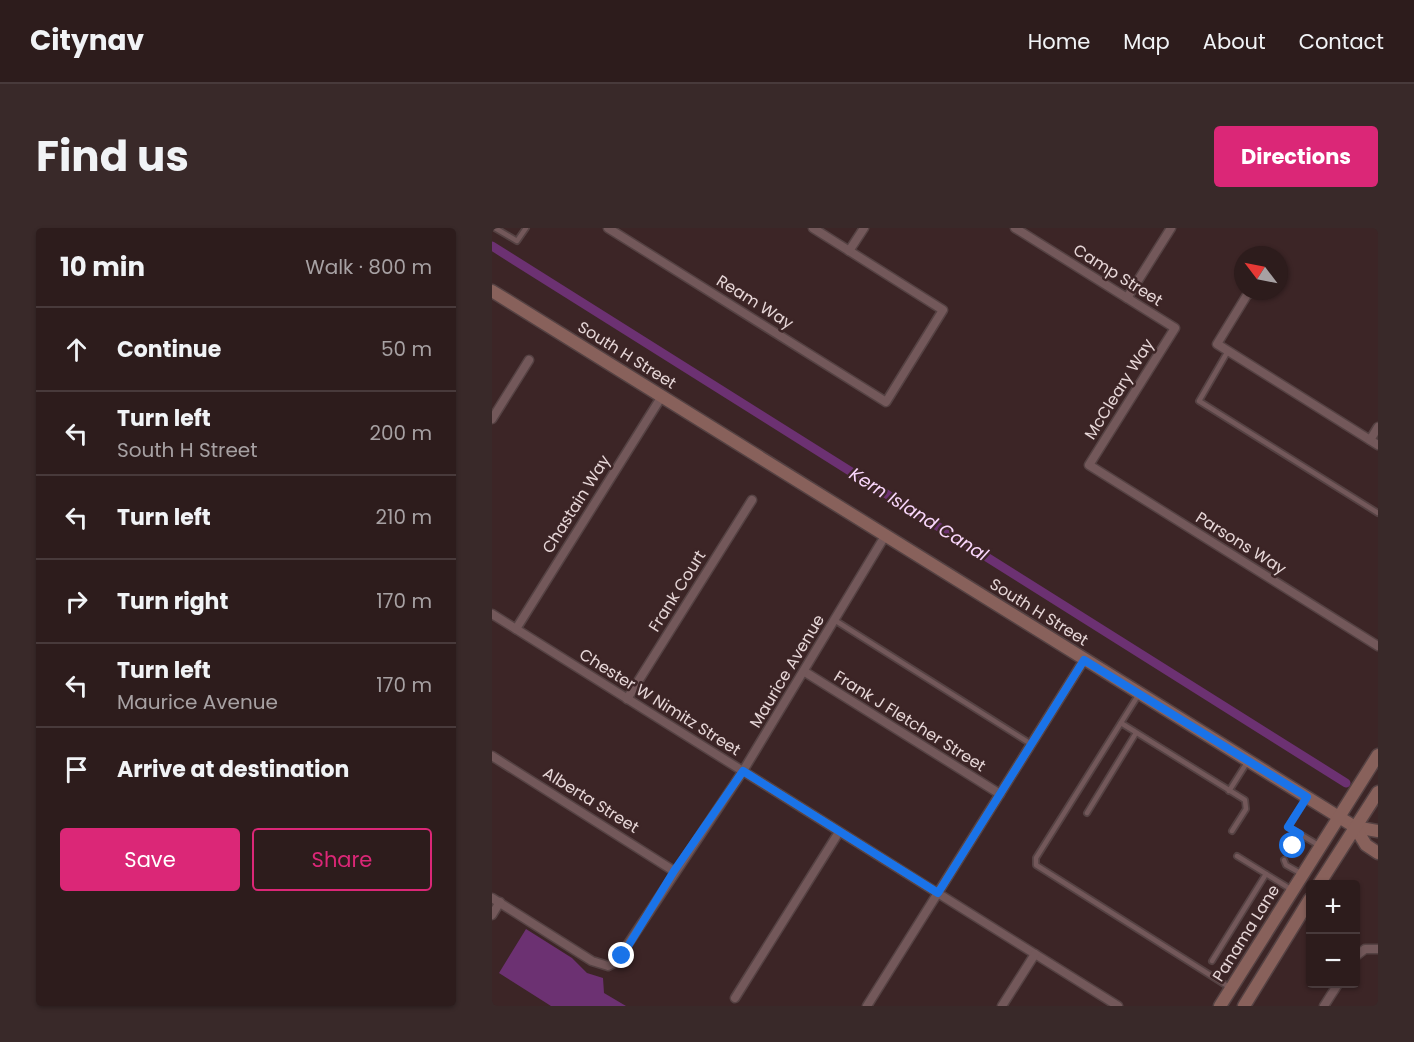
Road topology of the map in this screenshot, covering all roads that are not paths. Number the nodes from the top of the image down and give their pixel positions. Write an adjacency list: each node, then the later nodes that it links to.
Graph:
1 (495, 228): 2 (lane)
2 (525, 228)
3 (608, 228): 8 (street, Ream Way)
4 (813, 228): 8 (street)
5 (864, 228): 8 (street)
6 (1015, 228): 10 (street, Camp Street)
7 (1171, 228): 10 (street)
8 (849, 251)
9 (492, 291): 15 (street, South H Street)
10 (1127, 298): 12 (street, Camp Street)
11 (1244, 300): 13 (street)
12 (1175, 328): 19 (street, McCleary Way)
13 (1228, 351): 18 (street); 21 (lane)
14 (529, 360): 16 (street)
15 (662, 396): 22 (street, South H Street); 25 (street, Chastain Way)
16 (492, 419)
17 (1378, 428): 18 (street)
18 (1374, 443)
19 (1089, 465): 26 (street, Parsons Way)
20 (752, 500): 30 (street, Frank Court)
21 (1378, 513)
22 (885, 536): 24 (street, Maurice Avenue); 27 (street, South H Street)
23 (492, 614): 25 (street, Chester W Nimitz Street)
24 (836, 621): 28 (street, Maurice Avenue); 33 (lane)
25 (516, 629): 30 (street, Chester W Nimitz Street)
26 (1378, 646)
27 (1084, 660): 29 (street, South H Street); 33 (street)
28 (805, 672): 37 (street, Maurice Avenue); 40 (street, Frank J Fletcher Street)
29 (1139, 694): 31 (lane); 36 (street, South H Street)
30 (627, 699): 37 (street, Chester W Nimitz Street)
31 (1121, 723): 32 (lane); 68 (lane)
32 (1136, 733): 38 (lane); 42 (lane)
33 (1031, 744): 40 (street)
34 (1378, 755): 43 (street, Panama Lane)
35 (492, 756): 54 (street, Alberta Street)
36 (1248, 760): 38 (lane); 41 (street, South H Street)
37 (743, 771): 47 (street, Chester W Nimitz Street); 54 (street, Maurice Avenue)
38 (1229, 791): 45 (lane)
39 (1378, 792): 44 (street)
40 (1000, 794): 59 (street)
41 (1307, 797): 43 (street, South H Street); 48 (lane)
42 (1087, 813)
43 (1339, 817): 44 (street, South H Street); 50 (street, Panama Lane)
44 (1355, 827): 46 (street, South H Street); 51 (street, South H Street); 57 (street)
45 (1232, 831)
46 (1378, 831)
47 (840, 832): 59 (street, Chester W Nimitz Street); 69 (street)
48 (1300, 834): 49 (lane); 50 (lane)
49 (1293, 846)
50 (1320, 846): 56 (street, Panama Lane)
51 (1378, 853)
52 (1237, 856): 55 (lane)
53 (1284, 860): 56 (lane)
54 (674, 871): 60 (street, Maurice Avenue)
55 (1266, 874): 58 (lane); 66 (lane)
56 (1302, 874): 58 (street, Panama Lane)
57 (1322, 880)
58 (1292, 890): 68 (street, Panama Lane)
59 (938, 893): 65 (street, Chester W Nimitz Street); 70 (street)
60 (496, 900): 62 (street)
61 (1306, 907): 74 (street)
62 (492, 915)
63 (1378, 949): 64 (street)
64 (1360, 953)
65 (1035, 954): 71 (street); 72 (street, Chester W Nimitz Street)
66 (1212, 961)
67 (1335, 988): 75 (street)
68 (1231, 989): 73 (street, Panama Lane)
69 (735, 998)
70 (867, 1006)
71 (1002, 1006)
72 (1118, 1006)
73 (1220, 1006)
74 (1244, 1006)
75 (1324, 1006)

